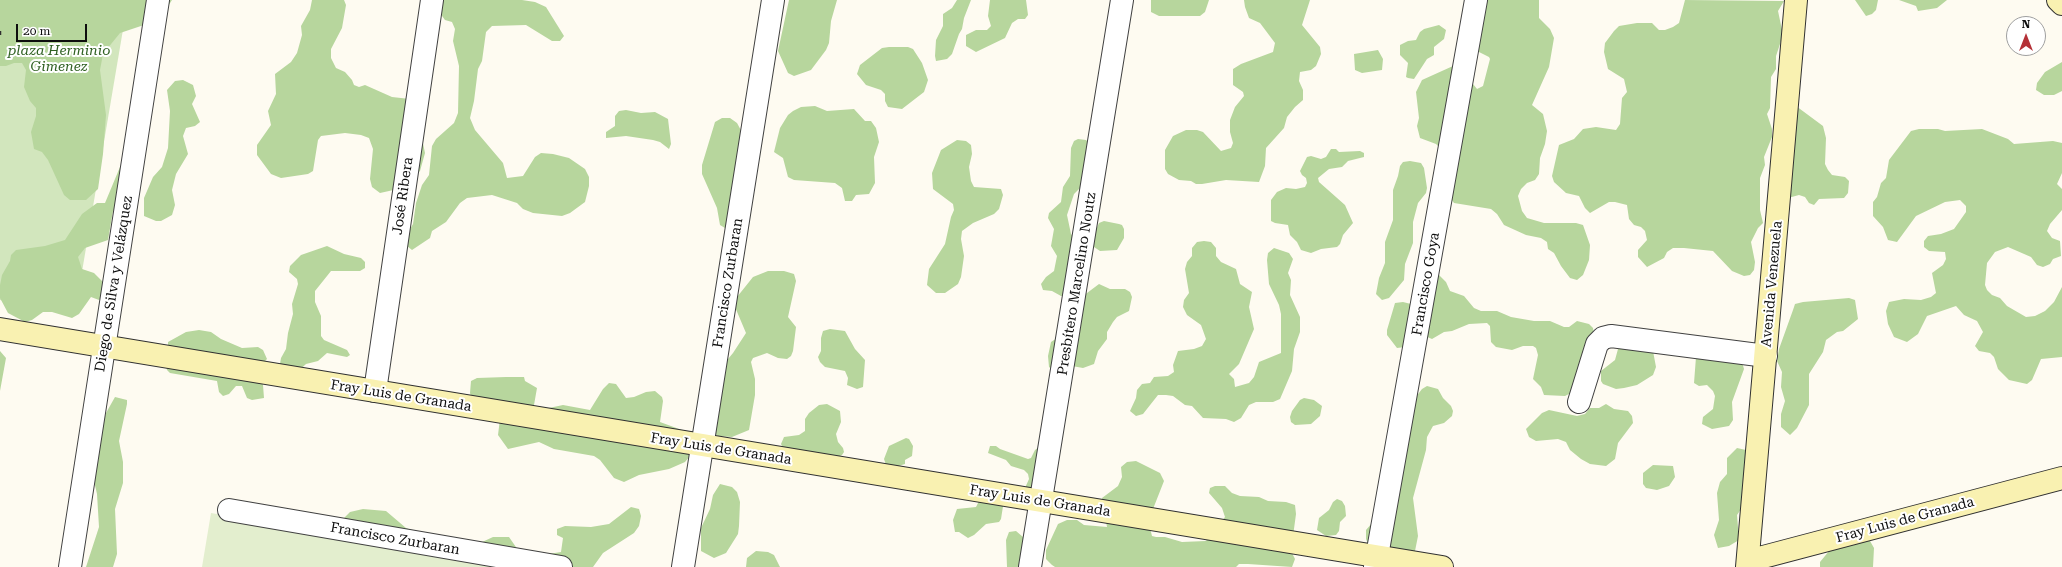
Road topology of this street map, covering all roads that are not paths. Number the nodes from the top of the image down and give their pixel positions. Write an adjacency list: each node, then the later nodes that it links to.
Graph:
1 (158, 0): 10 (street, Diego de Silva y Velázquez)
2 (432, 0): 12 (street, José Ribera)
3 (773, 0): 14 (street, Francisco Zurbaran)
4 (1122, 0): 16 (street, Presbítero Marcelino Noutz)
5 (1476, 0): 18 (street, Francisco Goya)
6 (1796, 0): 11 (street, Avenida Venezuela)
7 (2058, 0): 8 (street)
8 (2062, 4)
9 (0, 329): 10 (street, Fray Luis de Granada)
10 (105, 346): 12 (street, Fray Luis de Granada); 20 (street, Diego de Silva y Velázquez)
11 (1766, 356): 13 (street); 19 (street, Avenida Venezuela)
12 (375, 391): 14 (street, Fray Luis de Granada)
13 (1579, 402)
14 (702, 446): 16 (street, Fray Luis de Granada); 22 (street, Francisco Zurbaran)
15 (2062, 478): 19 (street, Fray Luis de Granada)
16 (1042, 502): 18 (street, Fray Luis de Granada); 23 (street, Presbítero Marcelino Noutz)
17 (229, 510): 21 (street, Francisco Zurbaran)
18 (1376, 562): 24 (street, Fray Luis de Granada)
19 (1748, 564)
20 (70, 567)
21 (561, 567)
22 (683, 567)
23 (1030, 567)
24 (1442, 567)

